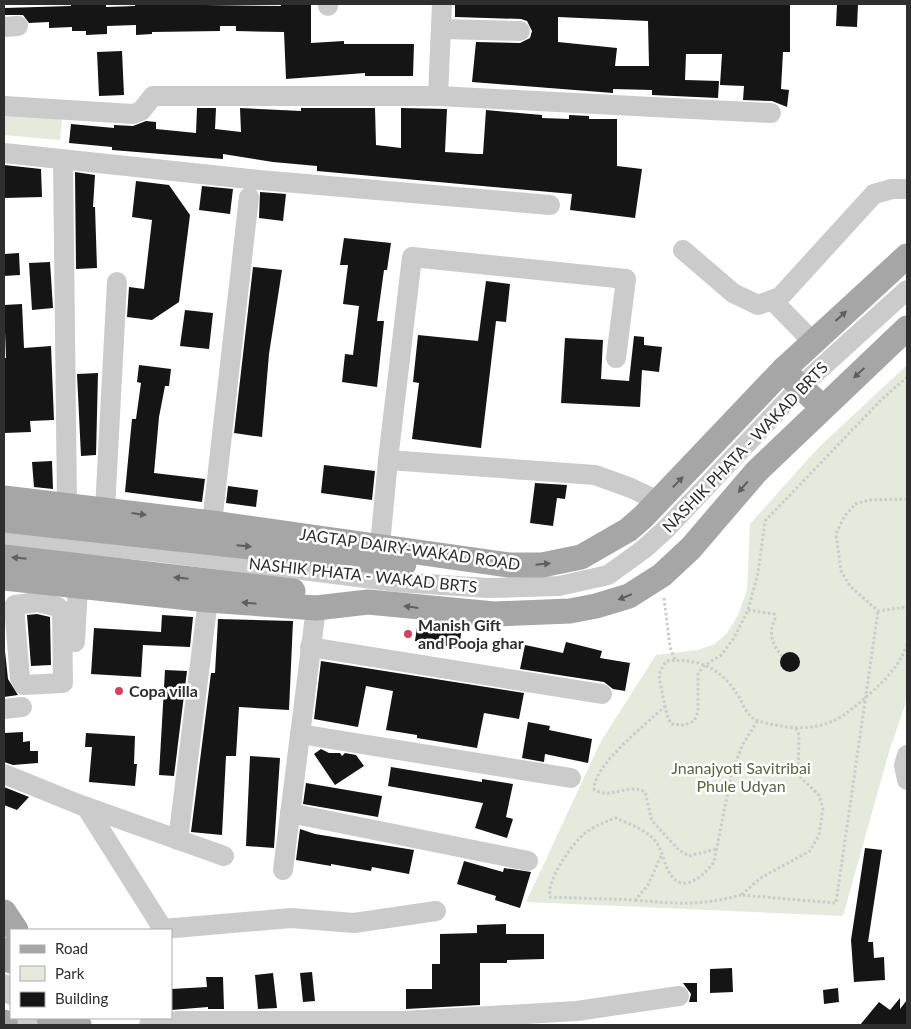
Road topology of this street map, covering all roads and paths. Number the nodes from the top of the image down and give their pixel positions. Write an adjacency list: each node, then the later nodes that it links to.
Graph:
1 (442, 4): 2 (street)
2 (441, 29): 3 (street); 4 (street)
3 (520, 31)
4 (438, 96): 5 (street); 6 (street)
5 (4, 106)
6 (771, 113)
7 (4, 153): 8 (street)
8 (63, 160): 11 (street); 28 (street)
9 (907, 189): 16 (street)
10 (249, 197): 31 (street)
11 (550, 206)
12 (683, 250): 16 (street)
13 (907, 256): 18 (main road, JAGTAP DAIRY-WAKAD ROAD, one-way to 13)
14 (117, 282): 29 (street)
15 (907, 290): 22 (street, NASHIK PHATA - WAKAD BRTS)
16 (772, 300): 18 (street)
17 (907, 328): 23 (main road, one-way to 23)
18 (813, 342): 20 (main road, JAGTAP DAIRY-WAKAD ROAD)
19 (616, 358): 24 (street)
20 (783, 370): 22 (main road); 27 (main road, JAGTAP DAIRY-WAKAD ROAD, one-way to 20)
21 (907, 377): 43 (path)
22 (802, 386): 23 (main road); 32 (street, NASHIK PHATA - WAKAD BRTS)
23 (822, 407): 36 (main road, one-way to 36)
24 (388, 460): 27 (street); 33 (street)
25 (4, 498): 28 (main road, JAGTAP DAIRY-WAKAD ROAD)
26 (907, 499): 44 (path)
27 (658, 501): 35 (main road, JAGTAP DAIRY-WAKAD ROAD, one-way to 27)
28 (67, 505): 29 (main road, JAGTAP DAIRY-WAKAD ROAD)
29 (105, 510): 31 (main road, JAGTAP DAIRY-WAKAD ROAD, one-way to 31)
30 (4, 520): 35 (main road, one-way to 35)
31 (212, 523): 33 (main road, JAGTAP DAIRY-WAKAD ROAD)
32 (4, 536)
33 (380, 545): 35 (main road, JAGTAP DAIRY-WAKAD ROAD)
34 (4, 557): 40 (main road, one-way to 34)
35 (468, 560)
36 (662, 575): 40 (main road, one-way to 40); 48 (path)
37 (4, 578): 38 (main road)
38 (78, 586): 39 (main road); 50 (street)
39 (208, 600): 42 (main road, one-way to 39); 63 (street)
40 (368, 602): 42 (main road)
41 (907, 607): 44 (path)
42 (316, 608): 46 (street)
43 (748, 610): 47 (path); 49 (path)
44 (878, 611): 52 (path)
45 (907, 644): 52 (path)
46 (310, 647): 51 (street); 56 (street)
47 (782, 656)
48 (675, 660): 49 (path); 53 (path)
49 (704, 666): 53 (path); 54 (path)
50 (72, 686)
51 (602, 694)
52 (867, 696): 55 (path); 69 (path)
53 (666, 706): 64 (path)
54 (758, 720): 55 (path); 64 (path)
55 (796, 728): 69 (path)
56 (300, 734): 59 (street); 62 (street)
57 (907, 755): 60 (street)
58 (4, 774): 61 (street)
59 (570, 778)
60 (907, 780)
61 (86, 807): 63 (street); 71 (street)
62 (290, 813): 67 (street); 68 (street)
63 (178, 840): 65 (street)
64 (717, 848): 66 (path)
65 (224, 856)
66 (661, 856): 70 (path); 70 (path)
67 (528, 861)
68 (283, 870)
69 (741, 894): 70 (path)
70 (635, 900)
71 (436, 911)
72 (4, 912): 73 (main road)
73 (15, 929)
74 (679, 996): 77 (street)
75 (4, 1022): 76 (main road)
76 (6, 1025)
77 (149, 1025)

